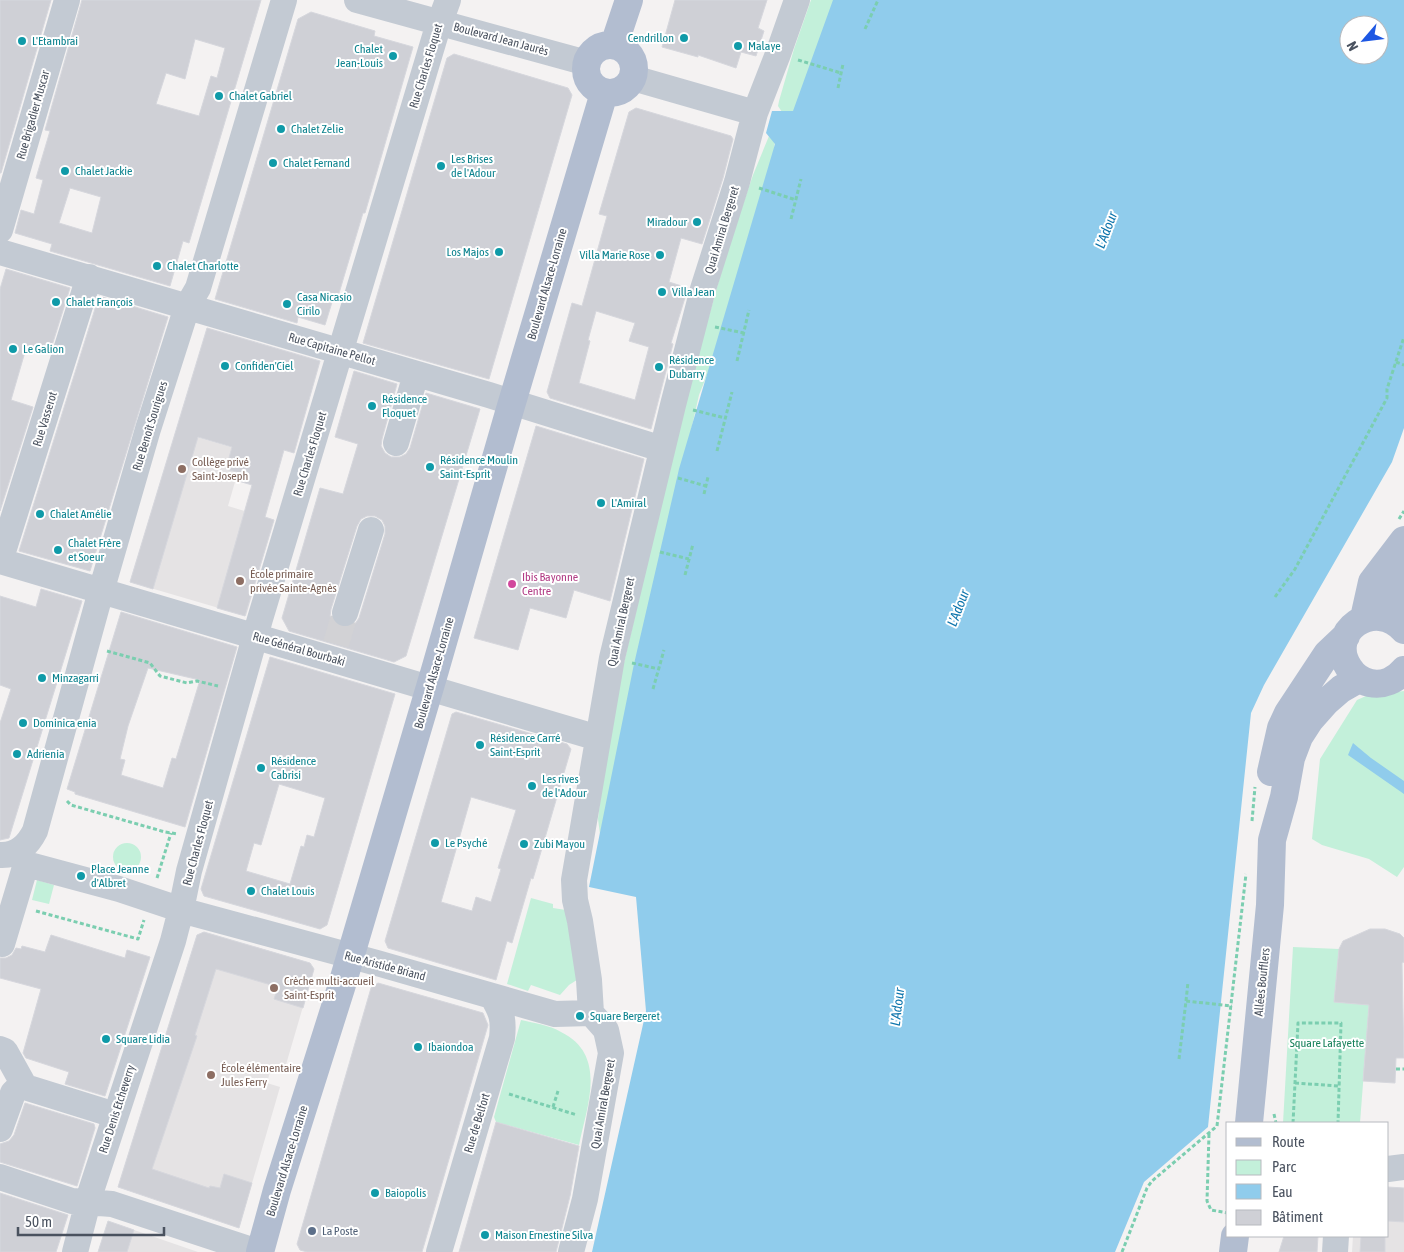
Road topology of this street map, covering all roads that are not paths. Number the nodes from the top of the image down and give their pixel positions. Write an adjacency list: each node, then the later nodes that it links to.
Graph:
1 (66, 0): 12 (street, Rue Brigadier Muscar)
2 (284, 0): 15 (street, Rue Benoît Sourigues)
3 (357, 0): 6 (street, Boulevard Jean Jaurès)
4 (629, 0): 7 (main road)
5 (797, 0): 11 (street, Quai Amiral Bergeret)
6 (444, 11): 8 (street, Boulevard Jean Jaurès); 16 (street, Rue Charles Floquet)
7 (614, 45): 8 (main road); 9 (main road)
8 (587, 63): 10 (main road)
9 (633, 78): 10 (main road); 11 (street)
10 (604, 93): 18 (main road, Boulevard Alsace-Lorraine)
11 (755, 113): 20 (street, Quai Amiral Bergeret)
12 (0, 230)
13 (0, 252): 14 (street, Rue Capitaine Pellot)
14 (89, 277): 15 (street, Rue Capitaine Pellot); 23 (street, Rue Vasserot)
15 (187, 306): 16 (street, Rue Capitaine Pellot); 24 (street, Rue Benoît Sourigues)
16 (340, 352): 17 (street, Rue Capitaine Pellot); 28 (street, Rue Charles Floquet)
17 (416, 374): 18 (street, Rue Capitaine Pellot); 19 (street)
18 (512, 402): 20 (street, Rue Capitaine Pellot); 31 (main road, Boulevard Alsace-Lorraine)
19 (396, 443)
20 (660, 461): 32 (street, Quai Amiral Bergeret)
21 (371, 530): 25 (street)
22 (1403, 543): 26 (main road); 27 (main road)
23 (0, 561): 24 (street, Rue Général Bourbaki)
24 (101, 591): 28 (street, Rue Général Bourbaki); 34 (street, Rue Benoît Sourigues)
25 (345, 613)
26 (1398, 625): 27 (main road)
27 (1355, 627): 30 (main road); 33 (main road, Allées Boufflers)
28 (255, 637): 31 (street, Rue Général Bourbaki); 35 (street, Rue Charles Floquet)
29 (1400, 676): 30 (main road)
30 (1361, 680): 33 (main road, Allées Boufflers)
31 (430, 688): 32 (street, Rue Général Bourbaki); 37 (main road, Boulevard Alsace-Lorraine)
32 (598, 738): 39 (street, Quai Amiral Bergeret)
33 (1272, 840): 43 (main road, Allées Boufflers)
34 (17, 858): 35 (street); 36 (street)
35 (181, 910): 37 (street, Rue Aristide Briand); 42 (street, Rue Denis Etcheverry)
36 (2, 944)
37 (350, 957): 38 (street, Rue Aristide Briand); 52 (main road, Boulevard Alsace-Lorraine)
38 (492, 996): 39 (street, Rue Aristide Briand); 53 (street, Rue de Belfort)
39 (591, 1013): 54 (street, Quai Amiral Bergeret)
40 (0, 1049): 41 (street)
41 (25, 1087): 42 (street); 44 (street)
42 (115, 1117): 48 (street, Rue Denis Etcheverry)
43 (1249, 1122)
44 (0, 1129)
45 (1404, 1167): 46 (street)
46 (1389, 1169)
47 (0, 1177): 48 (street)
48 (88, 1202): 51 (street, Rue Denis Etcheverry); 52 (street)
49 (1235, 1237): 55 (main road)
50 (1336, 1237): 56 (street)
51 (75, 1252)
52 (259, 1252)
53 (439, 1252)
54 (571, 1252)
55 (1233, 1252)
56 (1335, 1252)

